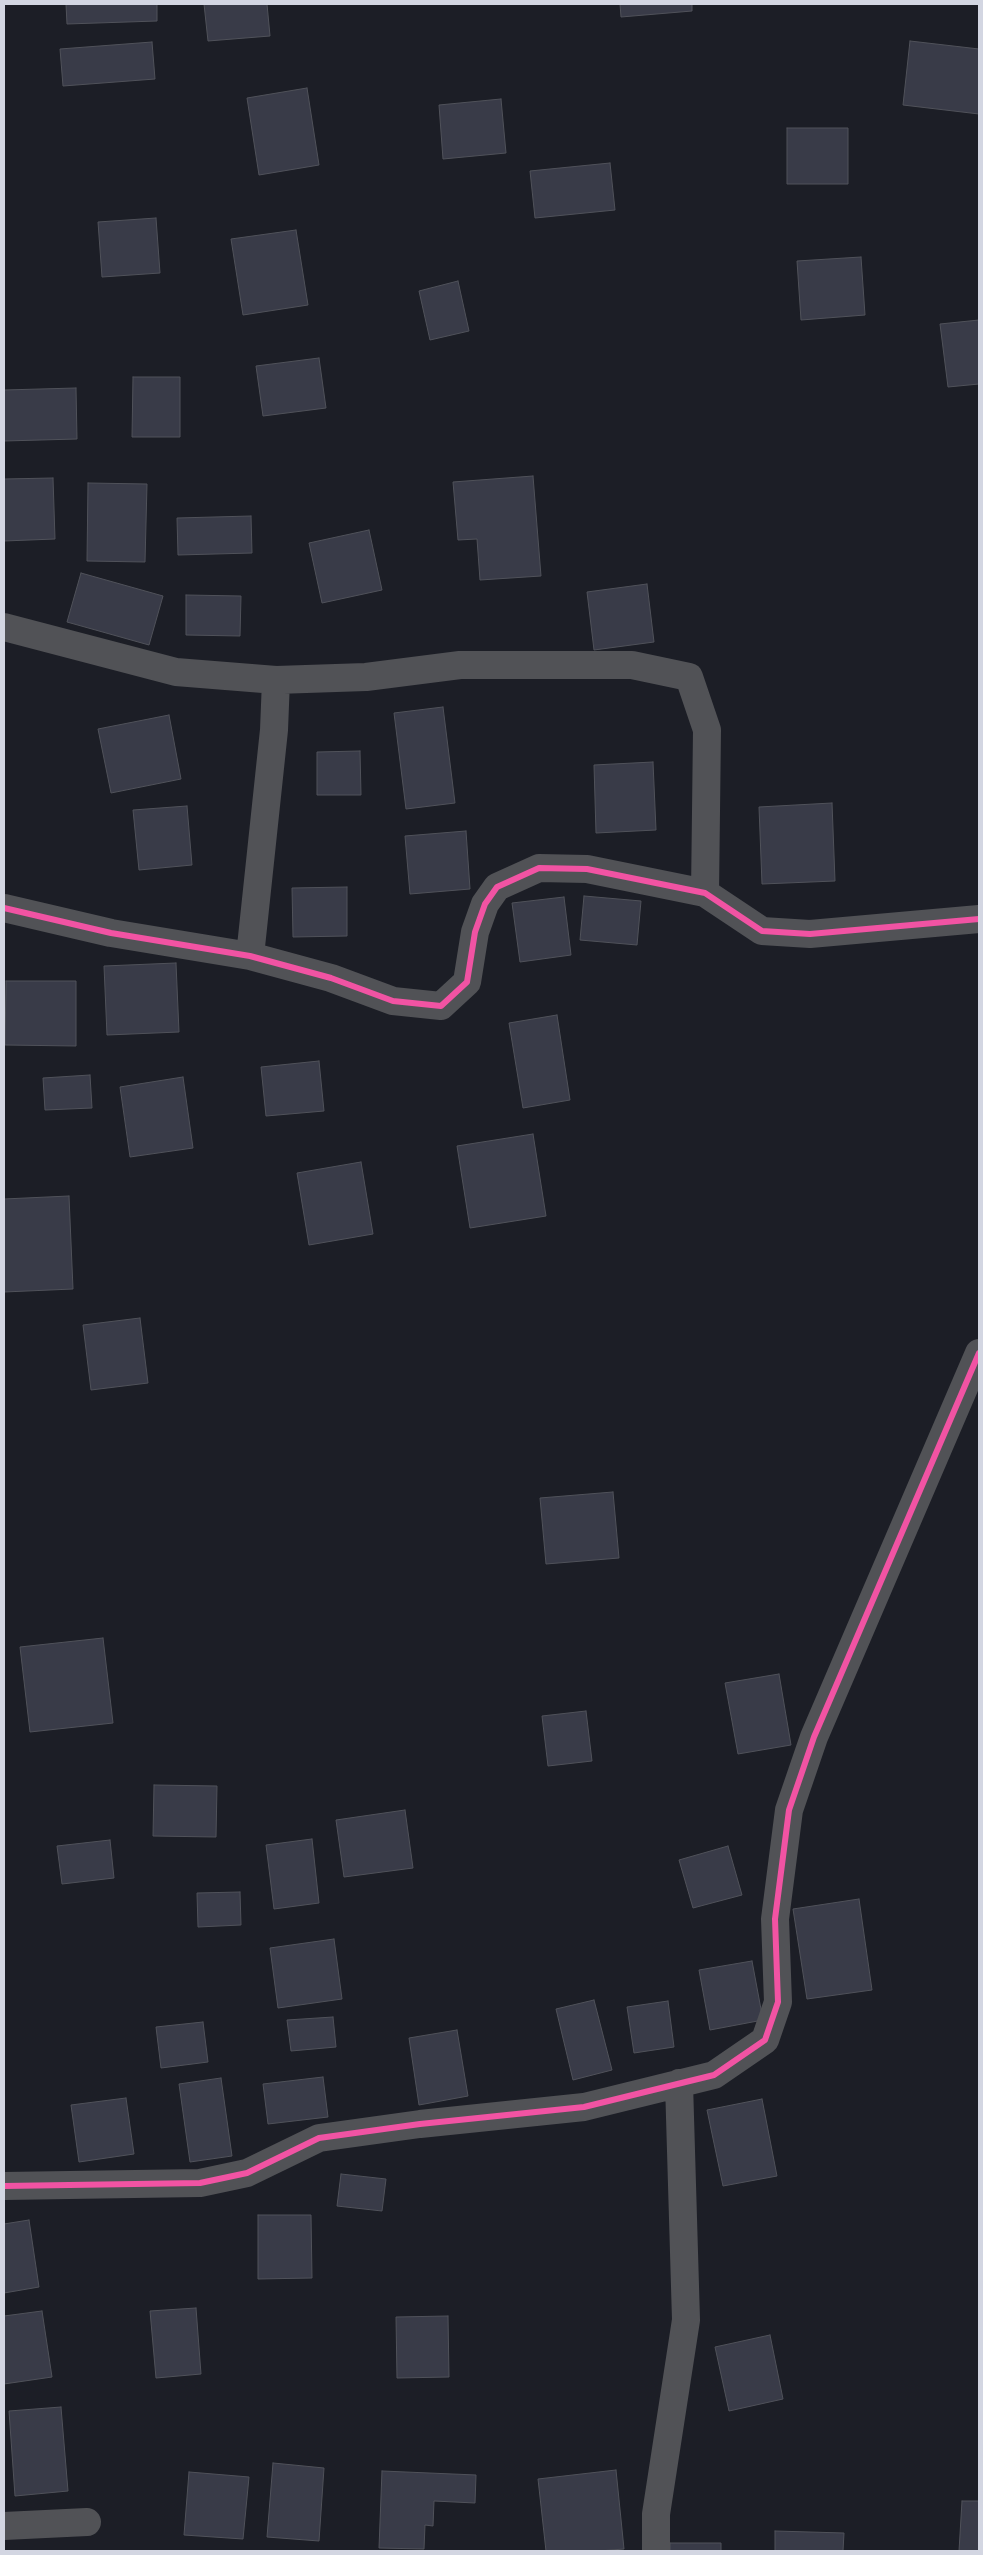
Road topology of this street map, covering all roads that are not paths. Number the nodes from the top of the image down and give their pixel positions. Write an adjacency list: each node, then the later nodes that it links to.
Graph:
1 (4, 627): 2 (street)
2 (276, 680): 3 (street); 6 (street)
3 (706, 893): 5 (street); 6 (street)
4 (4, 908): 6 (street)
5 (979, 919)
6 (250, 956)
7 (979, 1353): 8 (street)
8 (679, 2083): 9 (street); 12 (street)
9 (4, 2186)
10 (87, 2522): 11 (street)
11 (4, 2526)
12 (656, 2551)

